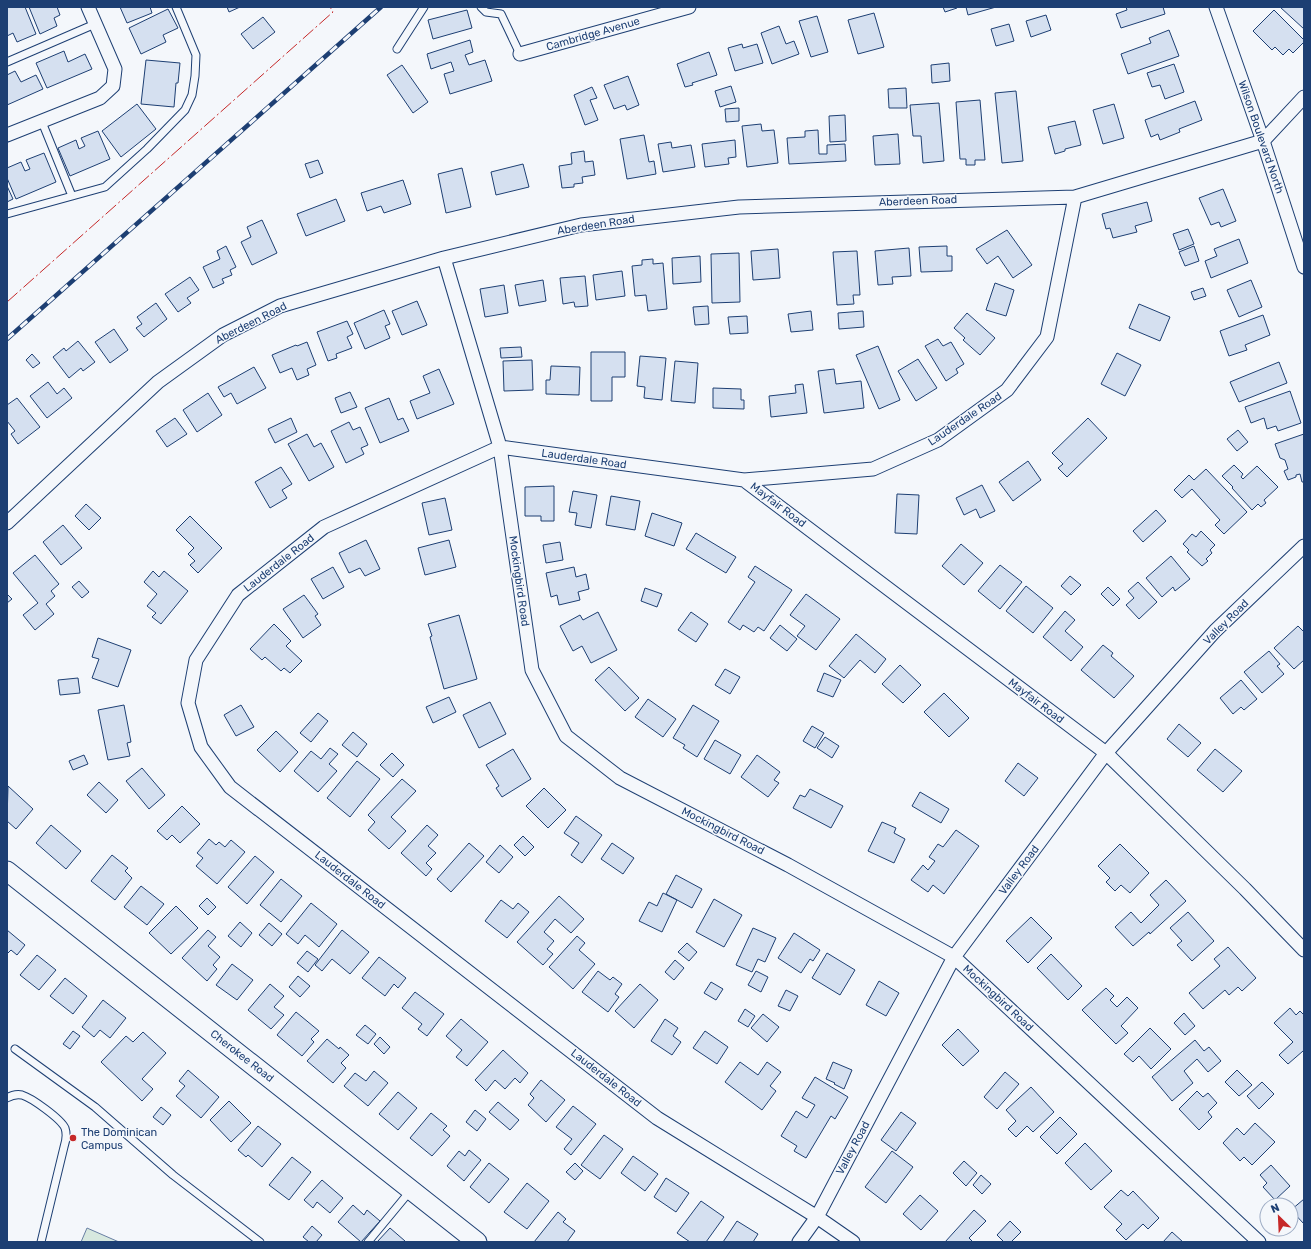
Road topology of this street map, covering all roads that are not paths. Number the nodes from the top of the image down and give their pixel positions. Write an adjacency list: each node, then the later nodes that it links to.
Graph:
1 (88, 7): 7 (street)
2 (176, 7): 15 (lane)
3 (424, 7): 8 (lane)
4 (481, 7): 9 (lane)
5 (690, 7): 9 (street, Cambridge Avenue)
6 (1216, 7): 14 (street, Wilson Boulevard North)
7 (95, 24): 10 (lane); 12 (street)
8 (397, 49)
9 (520, 54)
10 (7, 62)
11 (1304, 96): 14 (street)
12 (42, 122): 13 (street); 15 (lane)
13 (7, 136)
14 (1263, 141): 16 (street, Aberdeen Road); 19 (street, Wilson Boulevard North)
15 (72, 196): 17 (lane)
16 (1075, 197): 18 (street, Aberdeen Road); 21 (street, Lauderdale Road)
17 (7, 214)
18 (444, 258): 20 (street, Mockingbird Road); 22 (street, Aberdeen Road)
19 (1304, 267)
20 (500, 447): 21 (street, Lauderdale Road); 27 (street, Mockingbird Road); 31 (street, Lauderdale Road)
21 (744, 480): 24 (street, Mayfair Road)
22 (7, 523)
23 (1304, 546): 24 (street, Valley Road)
24 (1106, 753): 26 (street, Mayfair Road); 27 (street, Valley Road)
25 (7, 871): 30 (street, Cherokee Road)
26 (1304, 950)
27 (954, 957): 31 (street, Valley Road); 38 (street, Mockingbird Road)
28 (15, 1049): 33 (lane)
29 (7, 1098): 32 (lane)
30 (411, 1190): 34 (lane); 35 (street, Cherokee Road)
31 (816, 1217): 36 (street, Valley Road); 37 (street, Lauderdale Road)
32 (41, 1242)
33 (260, 1242)
34 (368, 1242)
35 (477, 1242)
36 (799, 1242)
37 (853, 1242)
38 (1259, 1242)

